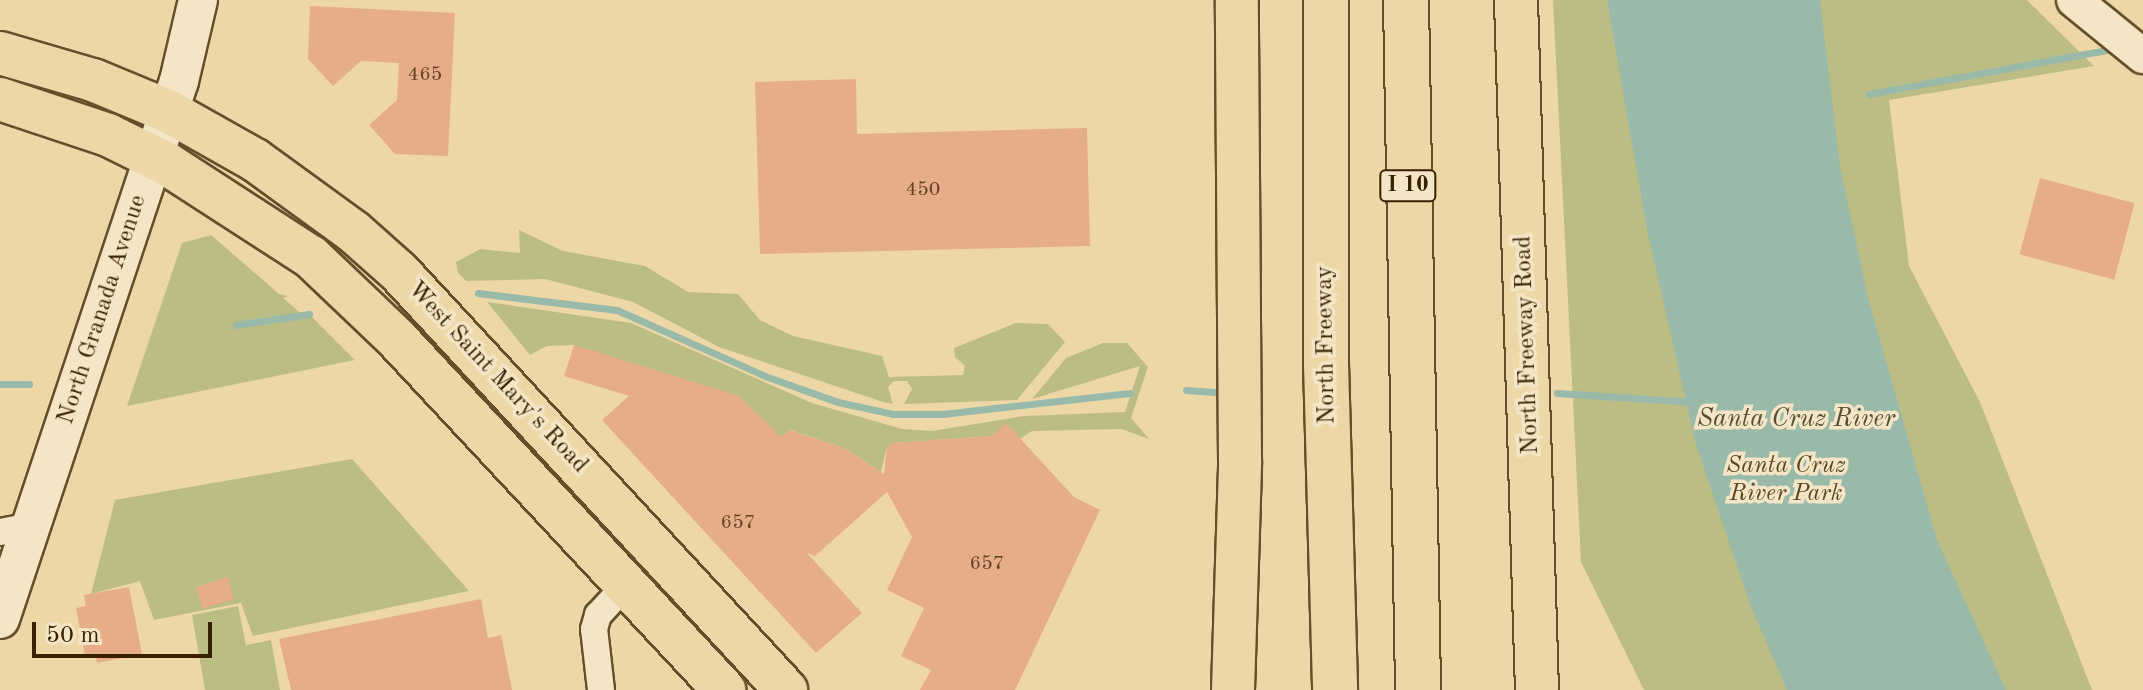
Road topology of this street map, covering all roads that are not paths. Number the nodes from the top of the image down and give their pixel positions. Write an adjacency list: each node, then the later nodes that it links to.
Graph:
1 (198, 0): 12 (main road, North Granada Avenue)
2 (1237, 0): 22 (main road)
3 (1300, 0): 14 (highway)
4 (1326, 0): 14 (highway, North Freeway)
5 (1406, 0): 15 (highway, I 10)
6 (1429, 0): 15 (highway)
7 (1516, 0): 25 (main road, North Freeway Road)
8 (2074, 0): 10 (street)
9 (0, 53): 12 (main road, West Saint Mary's Road)
10 (2143, 56)
11 (0, 99): 13 (main road, West Saint Mary's Road)
12 (168, 111): 13 (main road, North Granada Avenue); 21 (main road, West Saint Mary's Road)
13 (154, 158): 16 (main road, North Granada Avenue); 17 (main road, West Saint Mary's Road)
14 (1326, 364): 23 (highway, North Freeway)
15 (1409, 372): 24 (highway, I 10)
16 (16, 529): 18 (main road, North Granada Avenue)
17 (627, 584): 19 (street); 20 (main road, West Saint Mary's Road)
18 (0, 619)
19 (601, 690)
20 (724, 690)
21 (786, 690)
22 (1233, 690)
23 (1335, 690)
24 (1418, 690)
25 (1537, 690)

